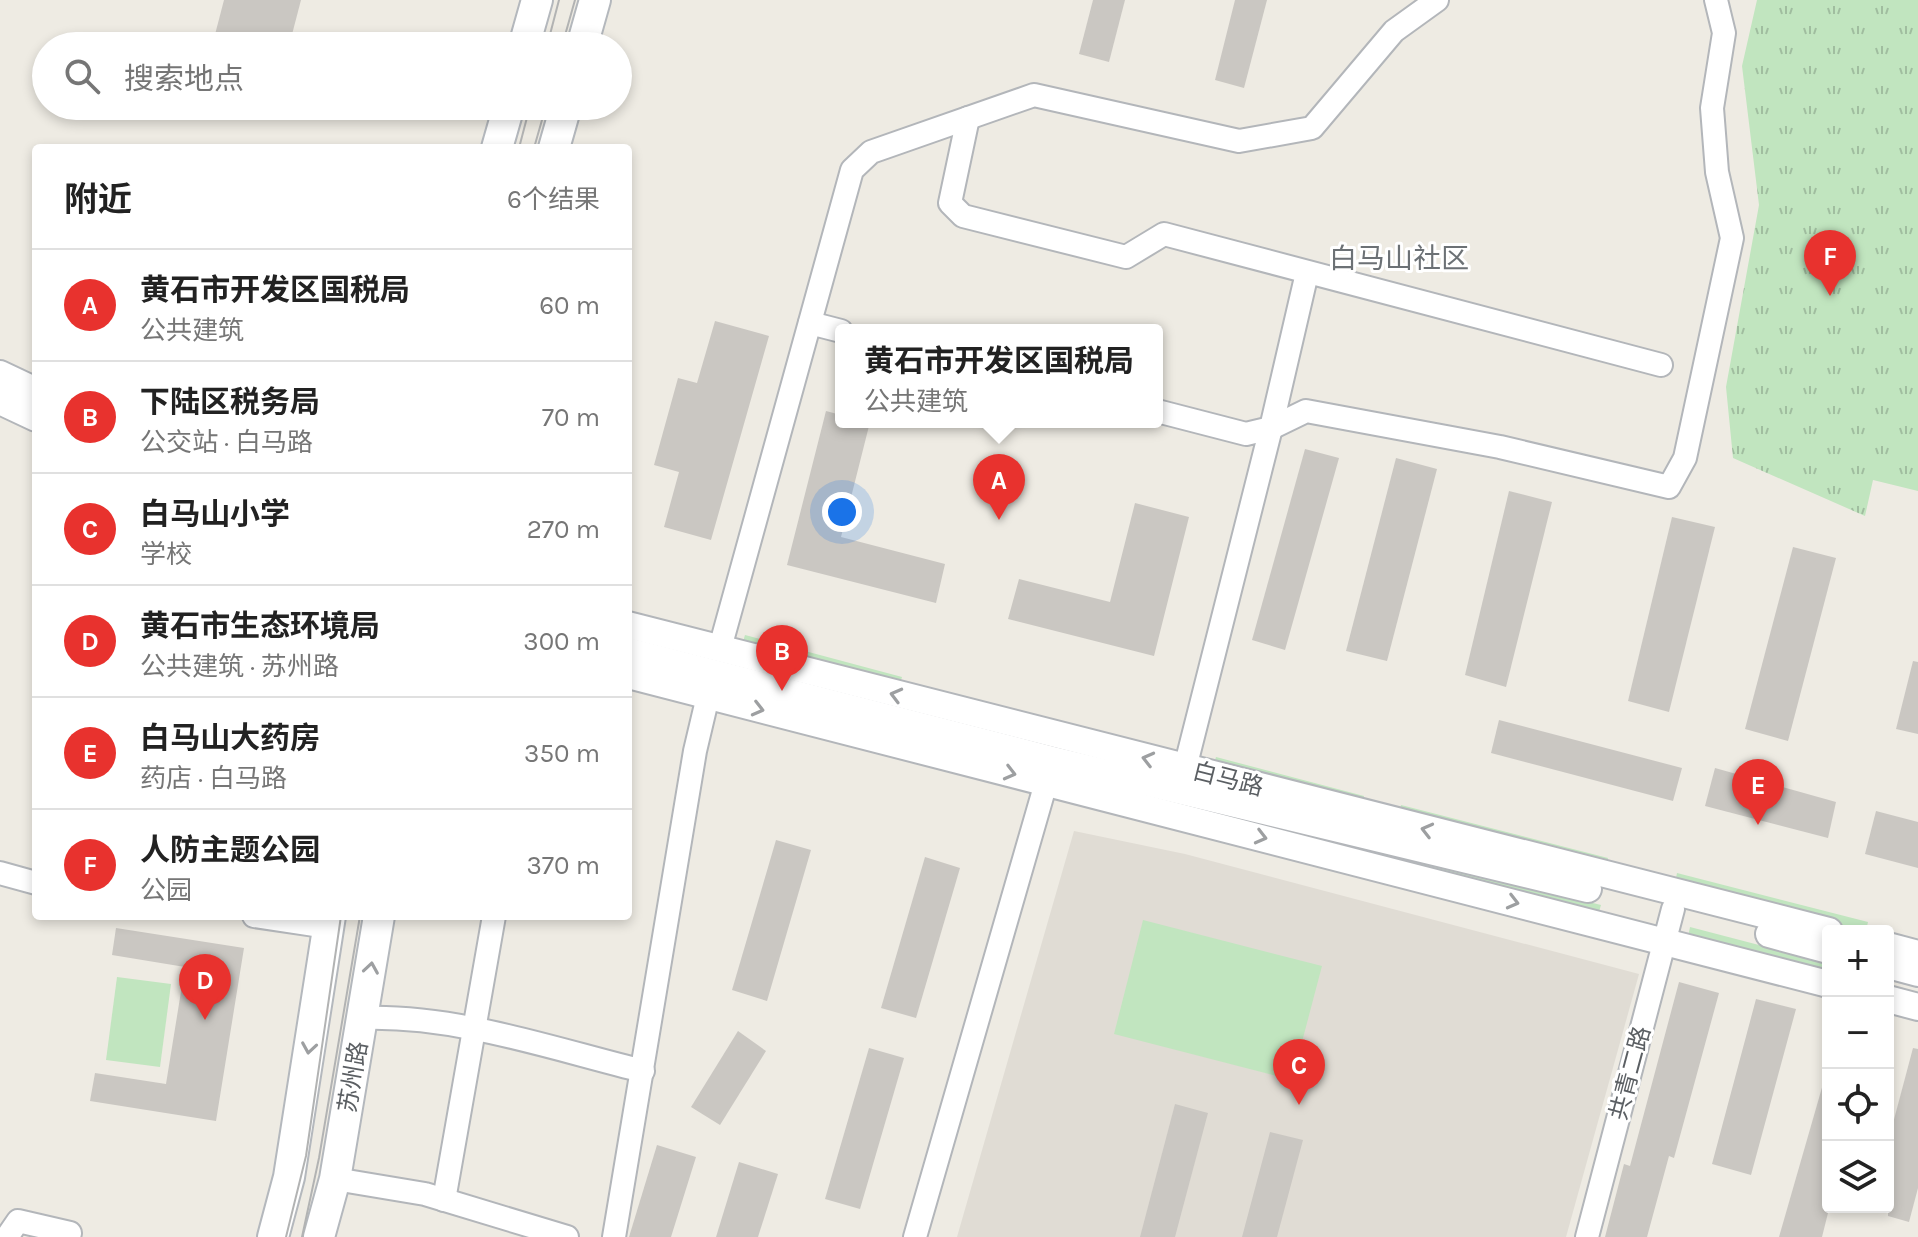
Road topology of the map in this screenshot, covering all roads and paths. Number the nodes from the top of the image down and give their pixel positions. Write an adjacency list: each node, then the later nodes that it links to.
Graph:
1 (537, 0): 5 (main road)
2 (595, 0): 6 (main road)
3 (1437, 0): 7 (street)
4 (1716, 0): 21 (street)
5 (528, 32)
6 (586, 32)
7 (968, 118): 12 (street); 13 (street)
8 (505, 120): 10 (main road)
9 (562, 120): 11 (main road)
10 (498, 144)
11 (555, 144)
12 (1307, 273): 15 (street); 21 (street)
13 (810, 323): 14 (street); 23 (street)
14 (835, 329)
15 (1661, 365)
16 (0, 374): 17 (street)
17 (32, 389)
18 (0, 401): 20 (street)
19 (1163, 413): 21 (street)
20 (32, 416)
21 (1271, 428): 27 (street)
22 (632, 626): 23 (street, 白马路)
23 (720, 648): 27 (street, 白马路, one-way to 23)
24 (632, 652): 28 (street, 白马路)
25 (632, 676): 26 (street)
26 (708, 696): 28 (street, one-way to 28); 48 (street)
27 (1185, 768): 36 (street, 白马路, one-way to 27)
28 (1049, 771): 31 (street, 白马路); 37 (street, one-way to 37); 57 (street)
29 (0, 873): 30 (street)
30 (32, 882)
31 (1673, 909): 37 (street, 共青二路); 38 (street, 白马路)
32 (304, 920): 35 (street)
33 (378, 920): 46 (main road, 苏州路, one-way to 33)
34 (493, 920): 47 (street)
35 (329, 922): 53 (main road, 苏州路, one-way to 53)
36 (1822, 929)
37 (1664, 942): 43 (street); 58 (street, 共青二路)
38 (1822, 948)
39 (1894, 948): 40 (street)
40 (1918, 954)
41 (1894, 967): 42 (street)
42 (1918, 973)
43 (1822, 982)
44 (1894, 1001): 45 (street)
45 (1918, 1007)
46 (363, 1018): 47 (street); 49 (main road, 苏州路)
47 (475, 1030): 48 (street); 50 (street)
48 (643, 1071): 56 (street)
49 (335, 1179): 50 (street); 54 (main road, 苏州路)
50 (444, 1200): 55 (street)
51 (7, 1237): 52 (street)
52 (69, 1237)
53 (273, 1237)
54 (319, 1237)
55 (567, 1237)
56 (614, 1237)
57 (915, 1237)
58 (1587, 1237)

